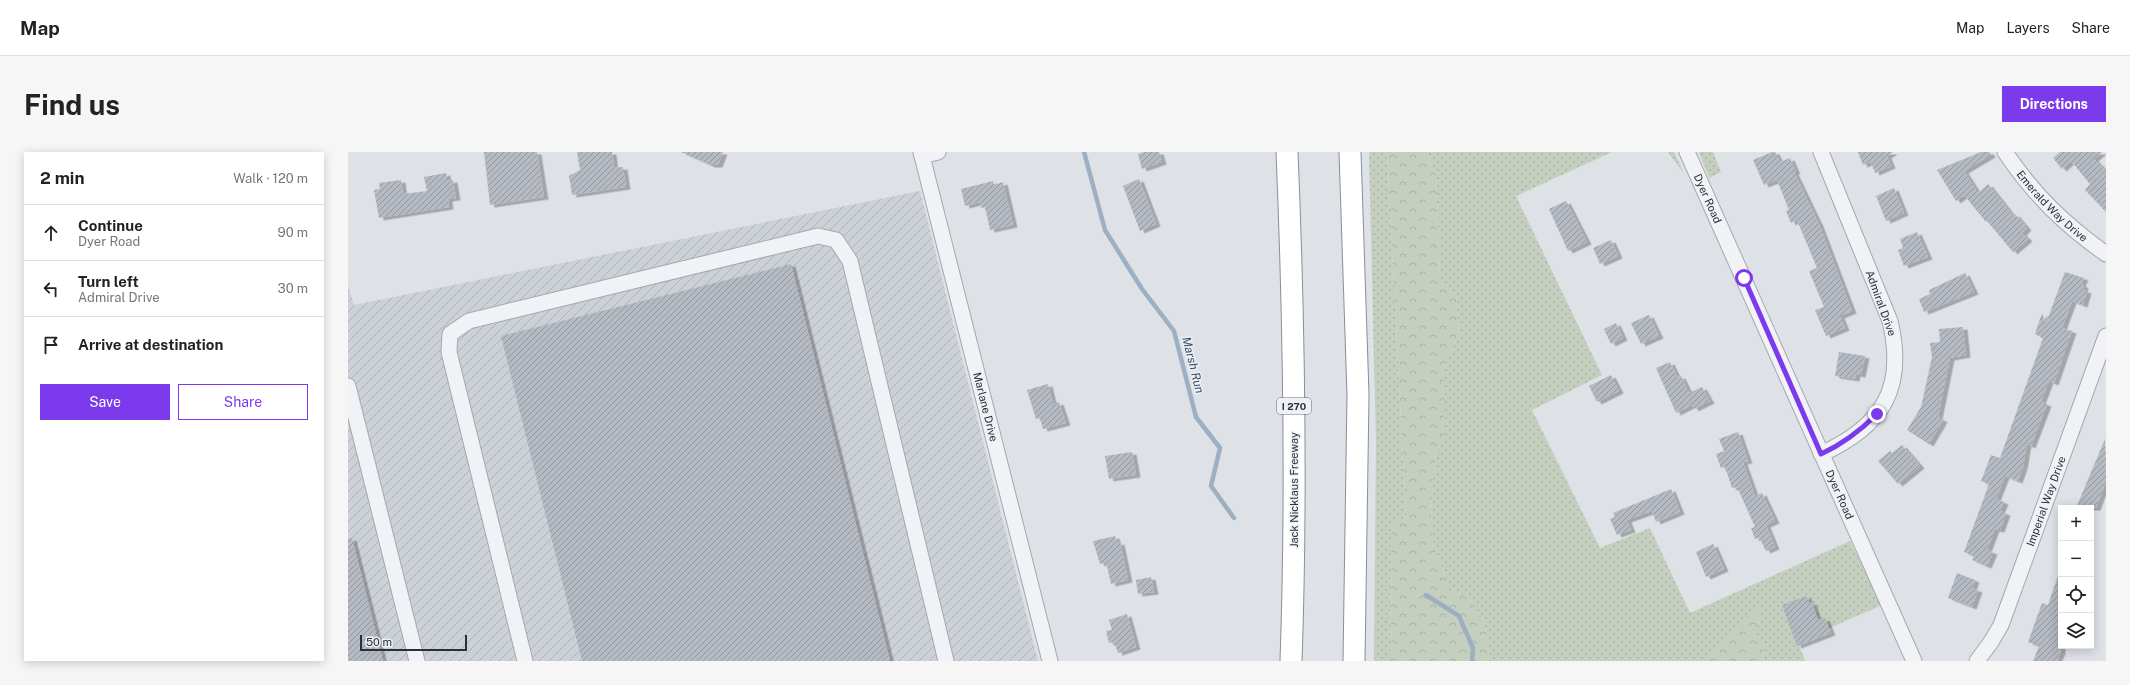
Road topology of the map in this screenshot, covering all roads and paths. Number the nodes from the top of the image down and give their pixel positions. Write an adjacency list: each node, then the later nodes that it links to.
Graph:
1 (938, 152): 7 (street)
2 (1287, 152): 16 (highway, Jack Nicklaus Freeway / I 270)
3 (1350, 152): 17 (highway)
4 (1687, 152): 11 (street, Dyer Road)
5 (1821, 152): 11 (street, Admiral Drive)
6 (2005, 152): 8 (street, Emerald Way Drive)
7 (921, 154): 15 (street, Marlane Drive)
8 (2106, 254)
9 (2106, 336): 19 (street, Imperial Way Drive)
10 (348, 386): 12 (street)
11 (1821, 454): 18 (street, Dyer Road)
12 (416, 661)
13 (525, 661): 14 (street)
14 (946, 661)
15 (1050, 661)
16 (1291, 661)
17 (1354, 661)
18 (1914, 661)
19 (1977, 661)

